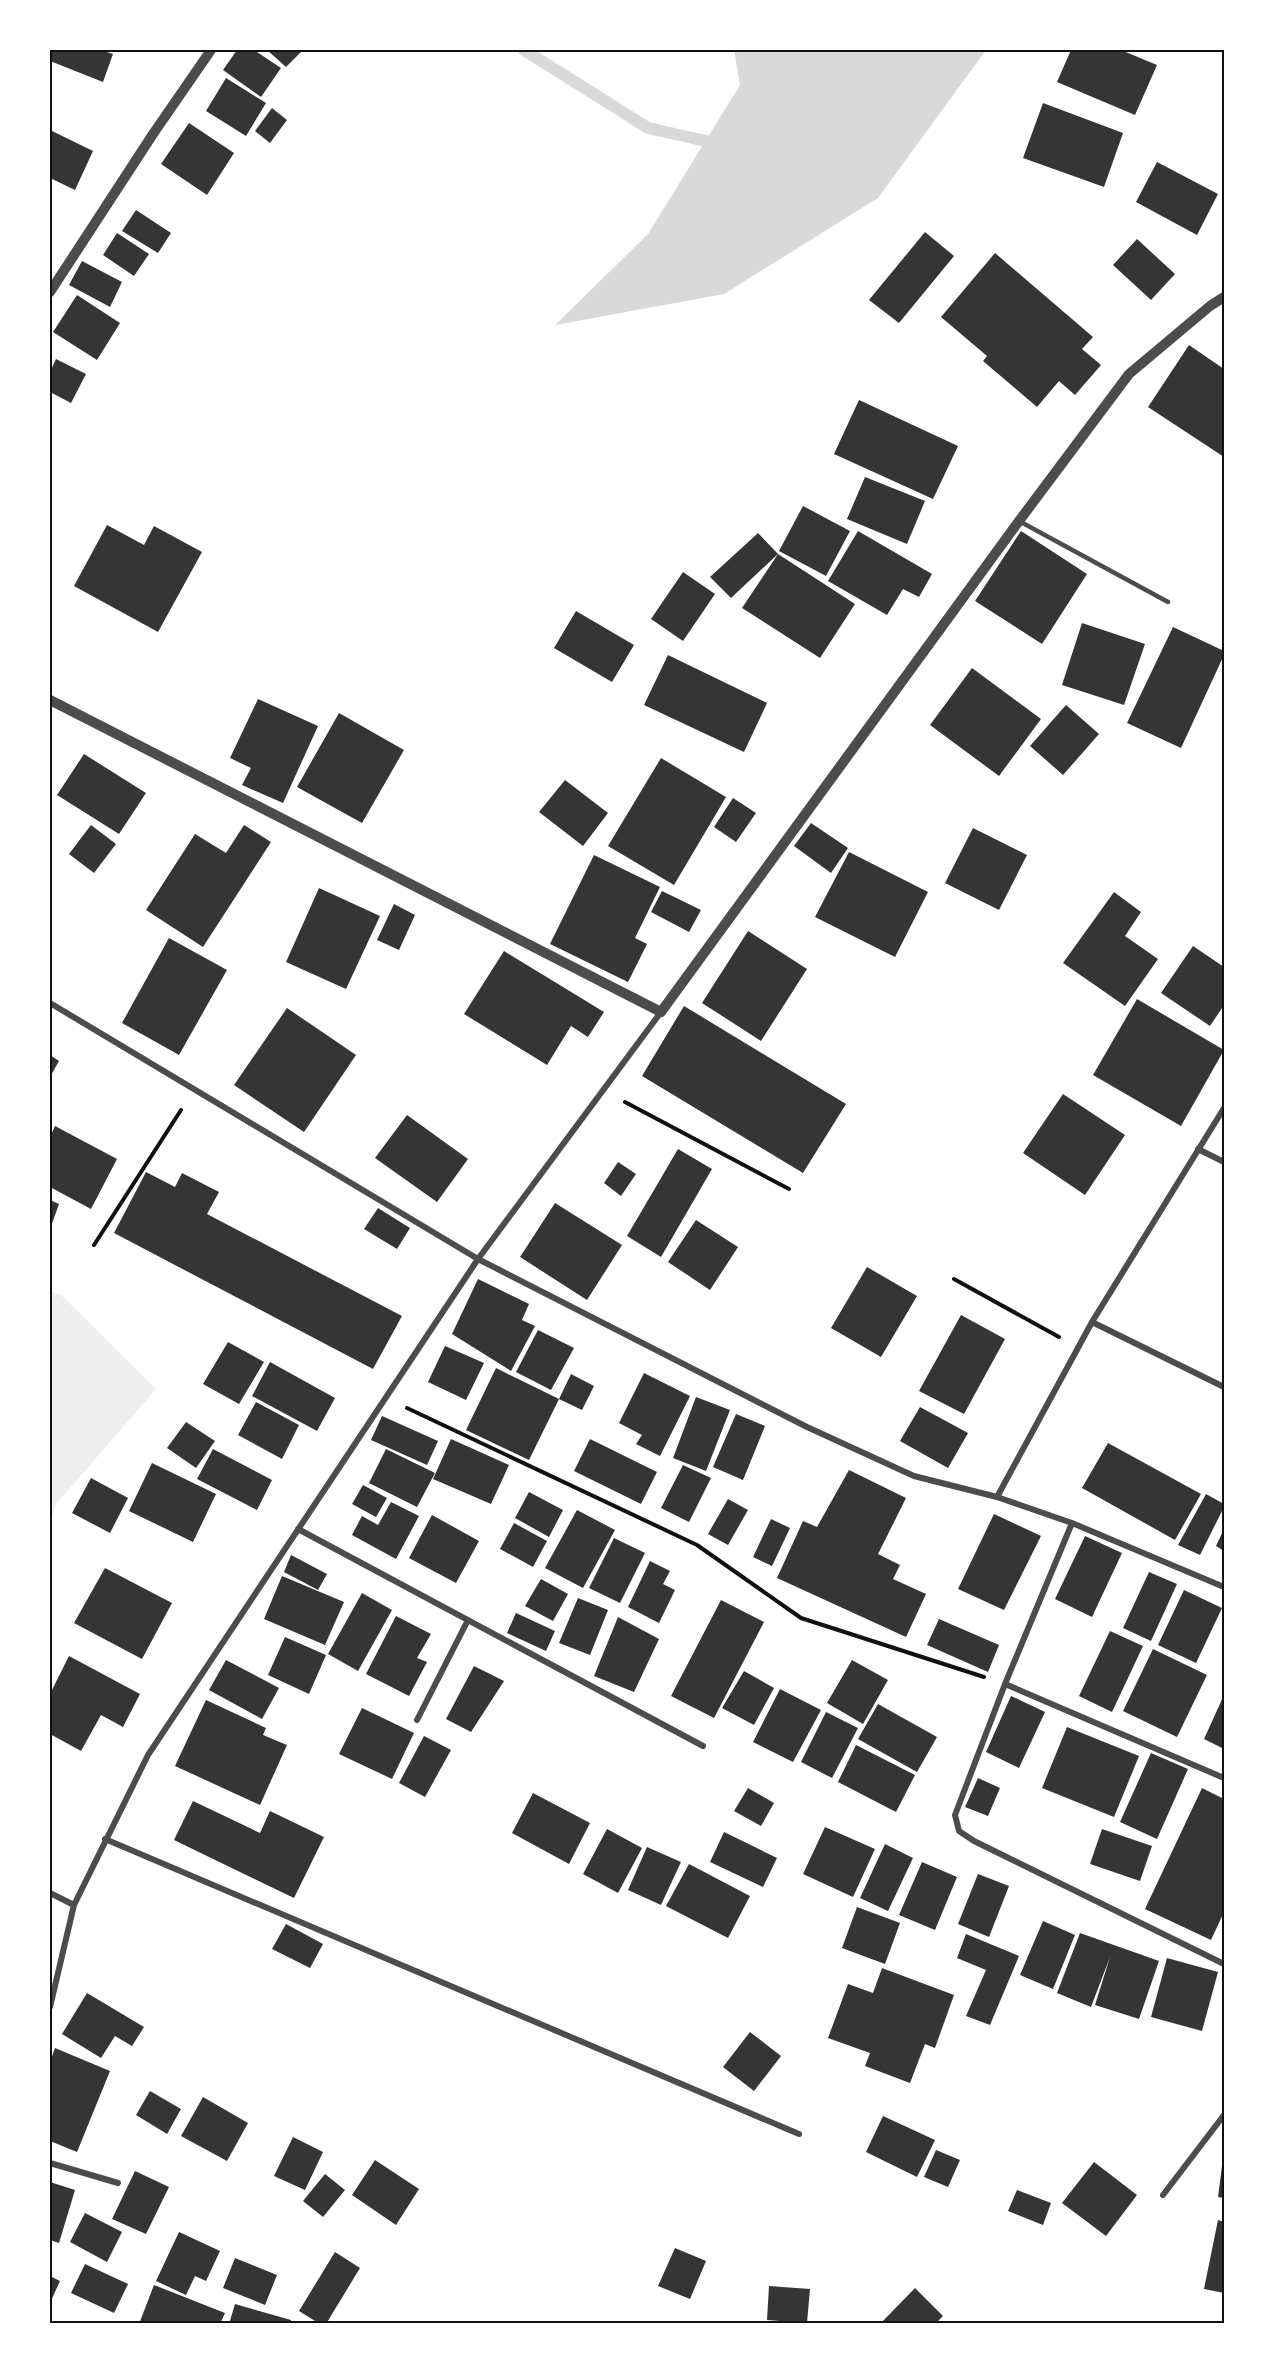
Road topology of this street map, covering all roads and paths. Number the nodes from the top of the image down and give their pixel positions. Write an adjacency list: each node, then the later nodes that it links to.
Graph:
1 (211, 50): 2 (street)
2 (50, 292)
3 (1224, 297): 4 (street)
4 (1019, 521): 5 (lane); 8 (street)
5 (1168, 602)
6 (50, 700): 8 (street)
7 (50, 1003): 9 (street)
8 (661, 1012): 10 (street)
9 (195, 1089): 15 (path); 16 (street)
10 (603, 1090): 14 (path); 16 (street)
11 (1224, 1108): 12 (street)
12 (1198, 1149): 13 (street); 18 (street)
13 (1224, 1162)
14 (789, 1190)
15 (94, 1245)
16 (478, 1259): 21 (street); 22 (street)
17 (954, 1279): 19 (path)
18 (1092, 1322): 19 (street); 20 (street)
19 (1078, 1348): 22 (street)
20 (1224, 1387)
21 (384, 1397): 24 (street); 27 (path)
22 (997, 1497): 23 (street)
23 (1072, 1523): 25 (street); 27 (street)
24 (298, 1529): 26 (street); 31 (street)
25 (1224, 1587)
26 (468, 1620): 28 (street); 29 (street)
27 (1005, 1684): 30 (street); 34 (street)
28 (417, 1720)
29 (703, 1746)
30 (1224, 1778)
31 (105, 1839): 33 (street); 37 (street)
32 (50, 1893): 33 (street)
33 (74, 1905): 35 (street)
34 (1224, 1964)
35 (50, 2007)
36 (1224, 2115): 40 (street)
37 (799, 2134)
38 (50, 2163): 39 (street)
39 (118, 2183)
40 (1163, 2195)

